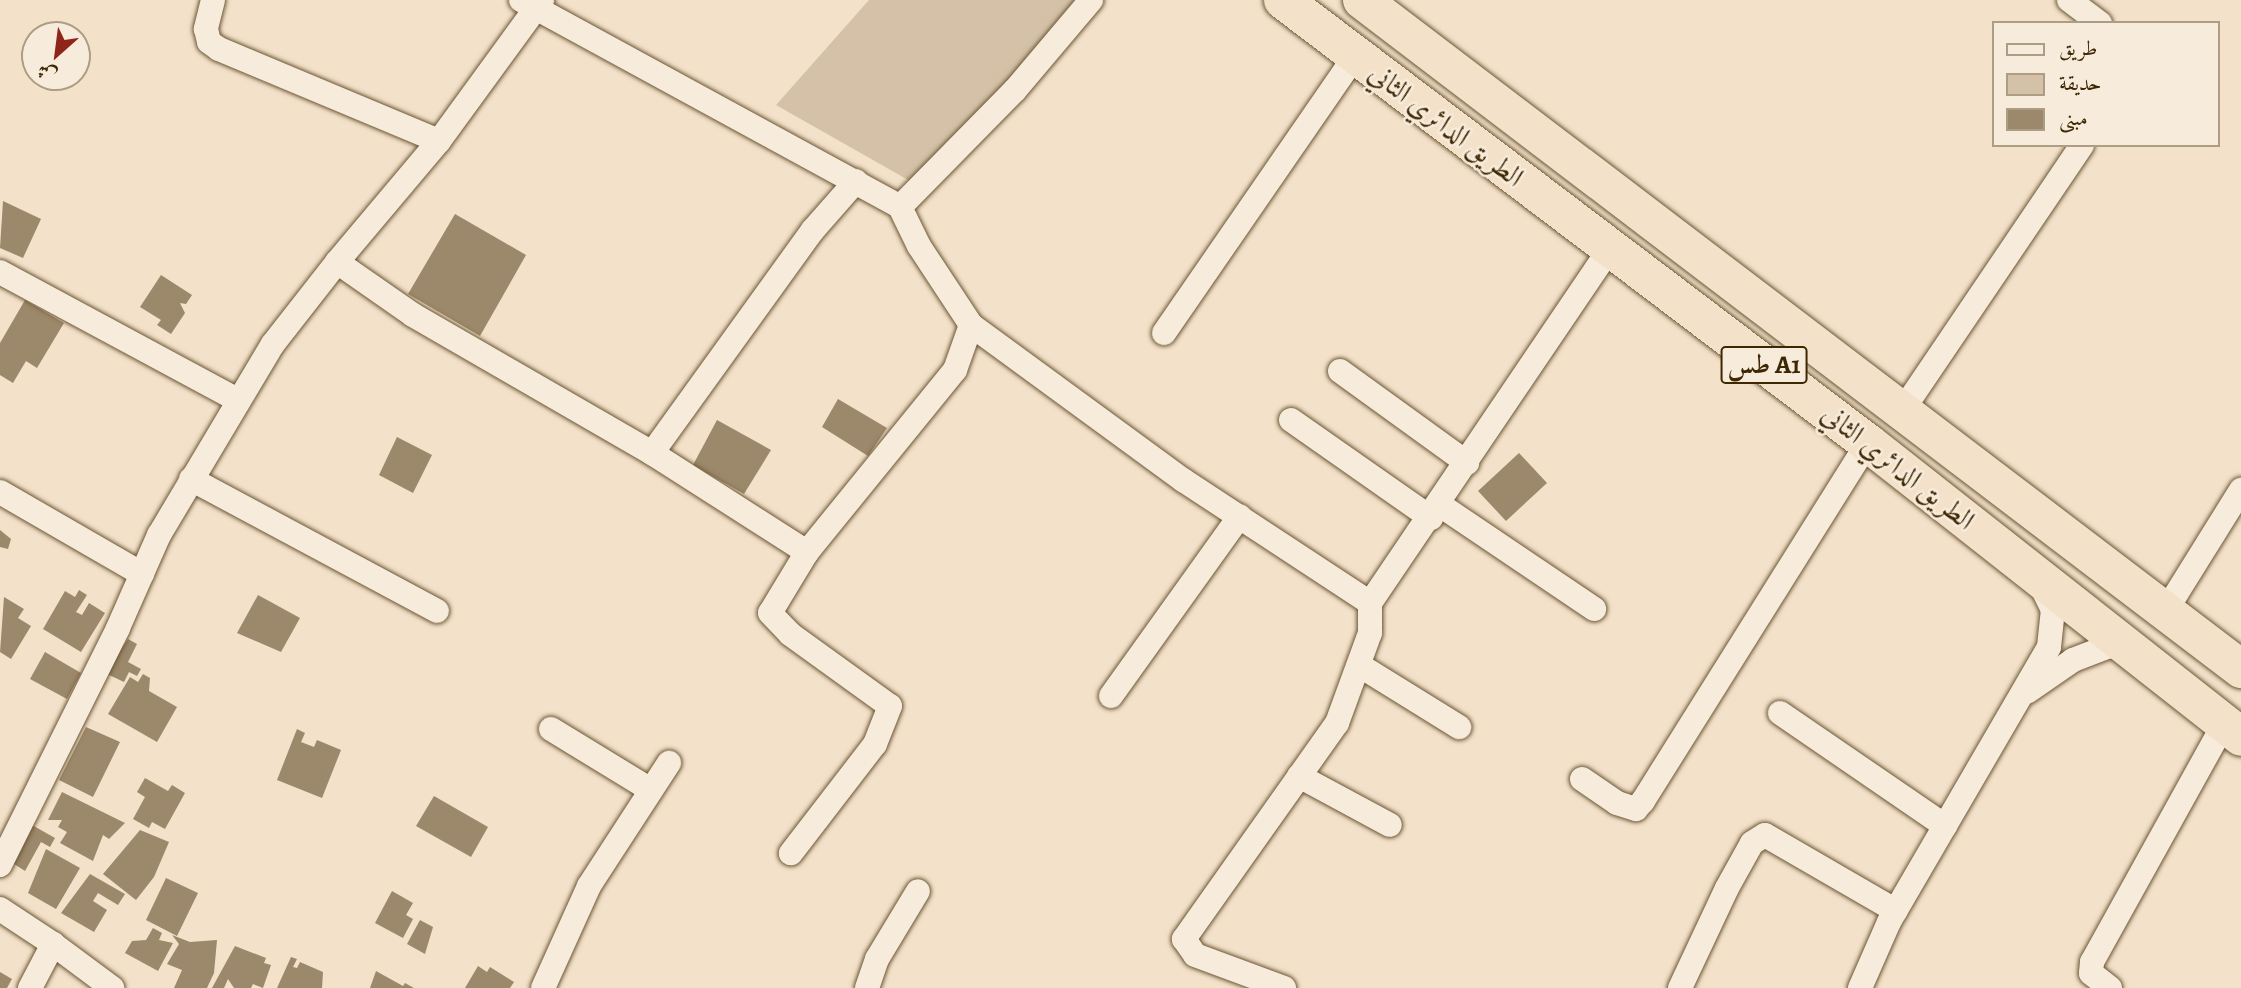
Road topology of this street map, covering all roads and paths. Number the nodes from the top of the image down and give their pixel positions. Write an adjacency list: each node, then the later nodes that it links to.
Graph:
1 (213, 0): 9 (street)
2 (1091, 0): 12 (street)
3 (1283, 0): 8 (highway, الطريق الدائري الثاني / طس A1)
4 (1362, 0): 20 (highway, الطريق الدائري الثاني / طس A1)
5 (2069, 0): 7 (street)
6 (533, 3): 9 (street); 11 (street)
7 (2097, 21)
8 (1355, 56): 13 (highway, الطريق الدائري الثاني / طس A1); 17 (street)
9 (439, 141): 14 (street)
10 (2081, 147): 20 (street)
11 (856, 181): 12 (street); 23 (street)
12 (900, 207): 16 (street)
13 (1610, 248): 22 (highway, الطريق الدائري الثاني / طس A1); 24 (street)
14 (337, 262): 19 (street); 23 (street)
15 (0, 272): 19 (street)
16 (971, 325): 29 (street); 30 (street)
17 (1164, 333)
18 (1340, 371): 24 (street)
19 (238, 400): 25 (street)
20 (1902, 411): 36 (highway, الطريق الدائري الثاني / طس A1)
21 (1291, 420): 28 (street)
22 (1868, 443): 32 (highway, الطريق الدائري الثاني / طس A1); 49 (street)
23 (652, 453): 30 (street)
24 (1467, 463): 28 (street)
25 (191, 479): 31 (street); 35 (street)
26 (2241, 490): 36 (street)
27 (0, 492): 31 (street)
28 (1435, 511): 33 (street); 34 (street)
29 (1240, 516): 33 (street); 42 (street)
30 (807, 552): 53 (street)
31 (142, 574): 54 (street)
32 (2036, 575): 37 (highway, الطريق الدائري الثاني / طس A1); 41 (street)
33 (1370, 603): 39 (street)
34 (1594, 609)
35 (437, 611)
36 (2165, 612): 38 (highway, الطريق الدائري الثاني / طس A1)
37 (2130, 649): 41 (street); 46 (highway, الطريق الدائري الثاني / طس A1)
38 (2224, 651): 40 (highway, الطريق الدائري الثاني / طس A1)
39 (1359, 666): 44 (street); 48 (street)
40 (2241, 669)
41 (2024, 694): 52 (street)
42 (1111, 696)
43 (1780, 713): 52 (street)
44 (1459, 727)
45 (551, 729): 50 (street)
46 (2232, 731): 66 (street)
47 (669, 763): 50 (street)
48 (1299, 776): 51 (street); 63 (street)
49 (1582, 779)
50 (651, 790): 61 (street)
51 (1390, 825)
52 (1945, 826): 57 (street)
53 (791, 853)
54 (0, 865)
55 (918, 891): 62 (street)
56 (0, 909): 58 (street)
57 (1896, 911): 64 (street); 65 (street)
58 (53, 944): 59 (street); 60 (street)
59 (30, 988)
60 (112, 988)
61 (543, 988)
62 (867, 988)
63 (1284, 988)
64 (1680, 988)
65 (1860, 988)
66 (2110, 988)

